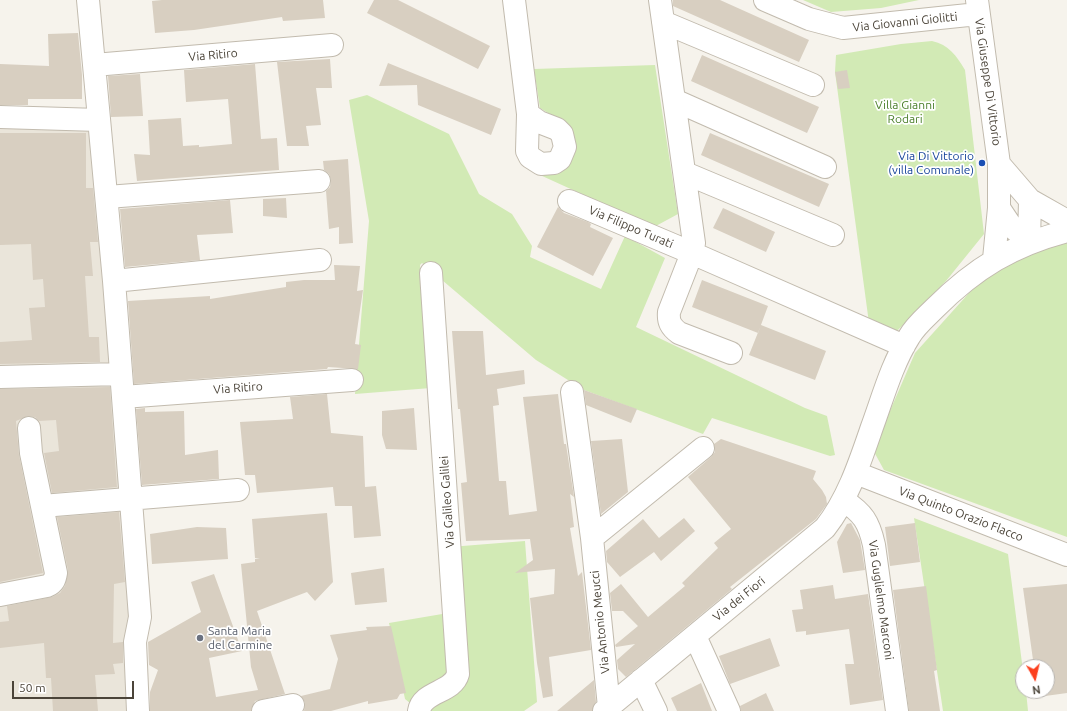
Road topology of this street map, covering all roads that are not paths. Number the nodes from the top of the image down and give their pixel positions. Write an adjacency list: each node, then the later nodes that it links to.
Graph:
1 (88, 0): 8 (street)
2 (514, 0): 11 (street)
3 (660, 0): 6 (street)
4 (765, 0): 5 (street, Via Giovanni Giolitti)
5 (978, 7): 14 (street, Via Giuseppe Di Vittorio)
6 (663, 22): 9 (street); 10 (street)
7 (332, 45): 8 (street, Via Ritiro)
8 (94, 64): 13 (street)
9 (813, 85)
10 (674, 100): 15 (street); 16 (street)
11 (528, 114)
12 (0, 117): 13 (street)
13 (99, 120): 18 (street)
14 (999, 164): 19 (street); 21 (street, Via Giuseppe Di Vittorio)
15 (825, 167)
16 (685, 173): 24 (street); 26 (street)
17 (319, 181): 18 (street)
18 (107, 197): 30 (street)
19 (1030, 200): 22 (street); 25 (street)
20 (569, 201): 26 (street, Via Filippo Turati)
21 (999, 208): 25 (street); 27 (street, Via Giuseppe Di Vittorio)
22 (1067, 221)
23 (1067, 231): 25 (street, Via dei Fiori)
24 (833, 235)
25 (1029, 242): 27 (street, Via dei Fiori)
26 (692, 253): 31 (street, Via Filippo Turati); 34 (street)
27 (994, 259): 33 (street, Via dei Fiori)
28 (320, 260): 30 (street)
29 (431, 273): 56 (street, Via Galileo Galilei)
30 (114, 281): 35 (street)
31 (802, 294): 32 (street, Via Filippo Turati); 33 (street, Via Filippo Turati)
32 (829, 299)
33 (904, 346): 42 (street, Via dei Fiori)
34 (731, 353)
35 (121, 374): 36 (street); 39 (street)
36 (0, 377)
37 (352, 380): 39 (street, Via Ritiro)
38 (572, 392): 47 (street, Via Antonio Meucci)
39 (123, 396): 44 (street)
40 (29, 428): 46 (street)
41 (703, 448): 47 (street)
42 (856, 473): 45 (street, Via dei Fiori); 48 (street, Via Quinto Orazio Flacco)
43 (238, 490): 44 (street)
44 (130, 500): 46 (street); 54 (street)
45 (843, 500): 50 (street, Via dei Fiori); 59 (street, Via Guglielmo Marconi)
46 (42, 506): 49 (street)
47 (592, 538): 53 (street, Via Antonio Meucci)
48 (1067, 556)
49 (0, 595)
50 (695, 636): 51 (street, Via dei Fiori); 58 (street)
51 (641, 680): 53 (street, Via dei Fiori); 57 (street)
52 (293, 705): 55 (street)
53 (607, 709)
54 (138, 711)
55 (263, 711)
56 (419, 711)
57 (656, 711)
58 (728, 711)
59 (897, 711)

